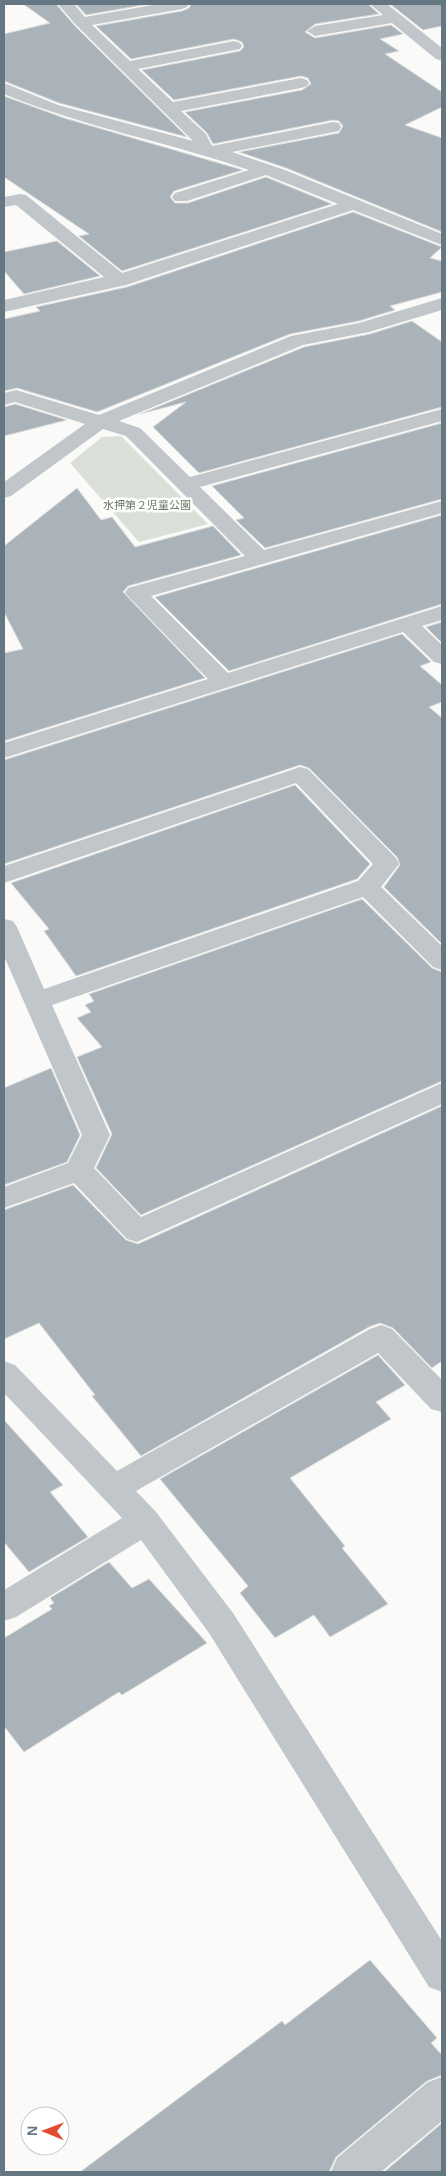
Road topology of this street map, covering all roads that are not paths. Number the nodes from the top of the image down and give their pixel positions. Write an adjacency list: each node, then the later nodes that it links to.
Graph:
1 (66, 4): 5 (street)
2 (182, 4): 5 (street)
3 (378, 4): 4 (street)
4 (395, 18): 6 (street); 8 (street)
5 (81, 22): 9 (street)
6 (315, 31)
7 (234, 46): 9 (street)
8 (442, 56)
9 (126, 66): 12 (street)
10 (301, 83): 12 (street)
11 (4, 88): 14 (street)
12 (169, 108): 14 (street)
13 (333, 127): 14 (street)
14 (208, 150): 15 (street)
15 (266, 170): 16 (street); 18 (street)
16 (180, 197)
17 (4, 202): 20 (street)
18 (355, 204): 19 (street); 20 (street)
19 (442, 240)
20 (120, 281): 22 (street)
21 (442, 304): 25 (street)
22 (4, 306)
23 (4, 399): 25 (street)
24 (442, 415): 26 (street)
25 (102, 421): 26 (street); 27 (street)
26 (186, 484): 29 (street)
27 (4, 492)
28 (442, 507): 29 (street)
29 (258, 557): 33 (street)
30 (442, 613): 31 (street)
31 (406, 624): 32 (street); 33 (street)
32 (442, 657)
33 (223, 681): 34 (street)
34 (4, 751)
35 (4, 875): 36 (street)
36 (367, 887): 38 (street); 39 (street)
37 (4, 927): 39 (street)
38 (442, 961)
39 (36, 1001): 41 (street)
40 (442, 1093): 41 (street)
41 (79, 1170): 42 (street)
42 (4, 1198)
43 (4, 1374): 45 (street)
44 (442, 1400): 45 (street)
45 (114, 1488): 46 (street)
46 (145, 1521): 47 (street); 48 (street)
47 (4, 1607)
48 (442, 1974)
49 (442, 2096): 50 (street)
50 (351, 2172)

